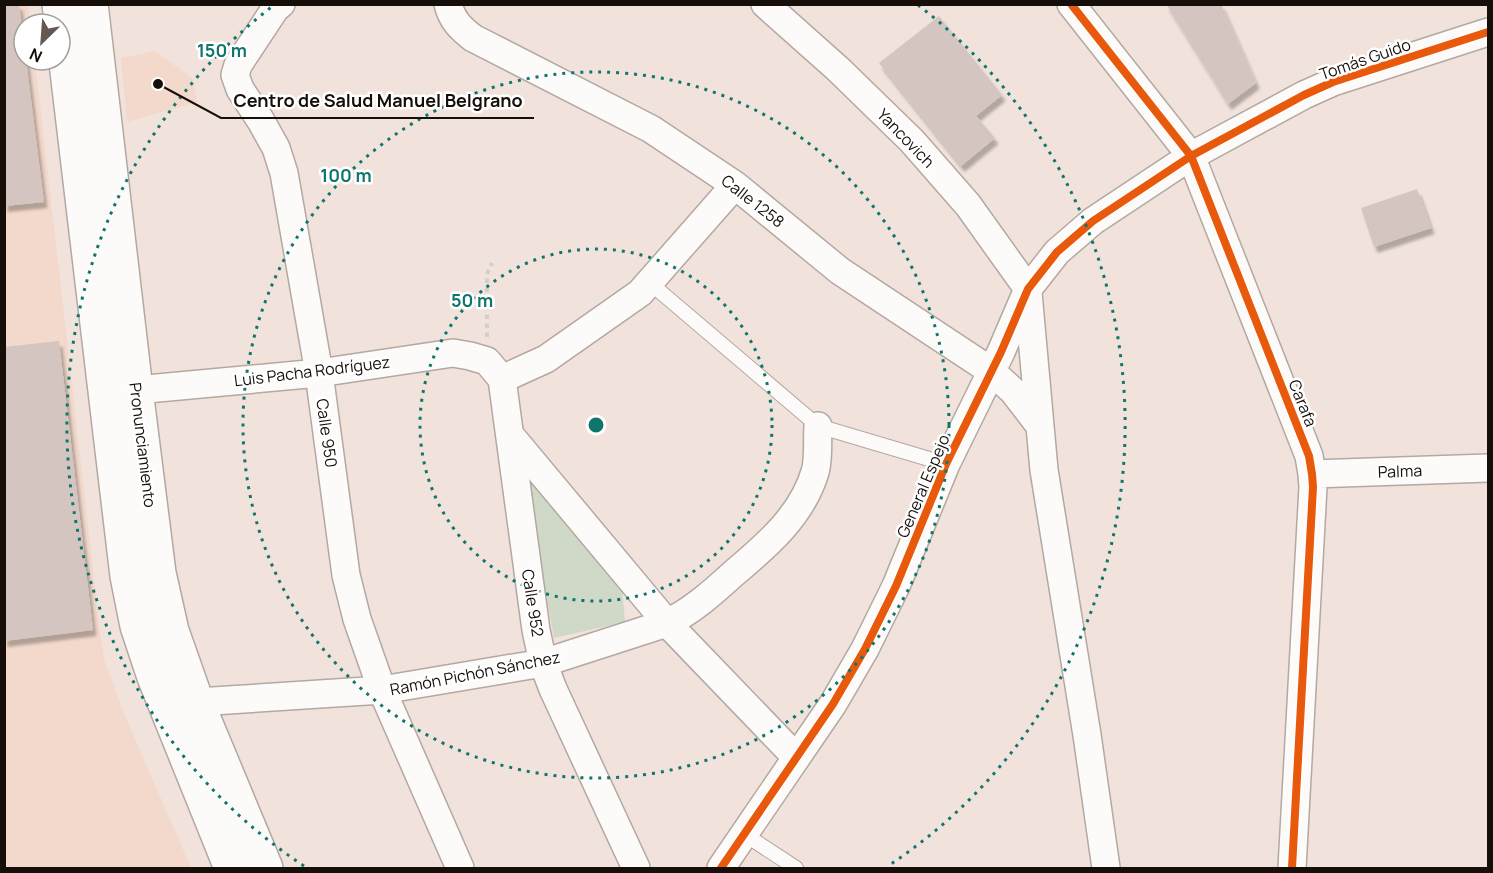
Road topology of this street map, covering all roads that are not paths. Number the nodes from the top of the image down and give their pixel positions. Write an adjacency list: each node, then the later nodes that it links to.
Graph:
1 (59, 4): 28 (main road, Pronunciamiento)
2 (91, 4): 15 (main road, Pronunciamiento)
3 (282, 4): 14 (street, Calle 950)
4 (448, 4): 9 (street, Calle 1258)
5 (765, 4): 11 (street, Yancovich)
6 (1071, 4): 8 (street, Carafa)
7 (1488, 32): 8 (street, Tomás Guido)
8 (1191, 156): 11 (street, General Espejo); 21 (street, Carafa)
9 (735, 186): 10 (street); 13 (street, Calle 1258)
10 (650, 283): 12 (street); 16 (lane)
11 (1028, 289): 13 (street, General Espejo); 17 (street)
12 (495, 370): 14 (street, Luis Pacha Rodríguez); 18 (street, Calle 952)
13 (991, 371): 17 (street, Calle 1258); 19 (street, General Espejo)
14 (319, 373): 15 (street, Luis Pacha Rodríguez); 24 (street, Calle 950)
15 (136, 390): 25 (main road, Pronunciamiento)
16 (818, 426): 19 (lane); 22 (street, Ramón Pichón Sánchez)
17 (1040, 426): 34 (street)
18 (510, 435): 22 (street); 23 (street, Calle 952)
19 (946, 464): 26 (street, General Espejo)
20 (1488, 468): 21 (street, Palma)
21 (1312, 474): 35 (street, Carafa)
22 (667, 623): 23 (street, Ramón Pichón Sánchez); 26 (street)
23 (543, 663): 24 (street, Ramón Pichón Sánchez); 31 (street, Calle 952)
24 (382, 690): 25 (street, Ramón Pichón Sánchez); 30 (street, Calle 950)
25 (197, 702): 29 (main road, Pronunciamiento)
26 (796, 758): 27 (street, General Espejo)
27 (744, 834): 32 (street, General Espejo); 33 (lane)
28 (231, 868)
29 (266, 868)
30 (459, 868)
31 (636, 868)
32 (721, 868)
33 (796, 868)
34 (1106, 868)
35 (1292, 868)

